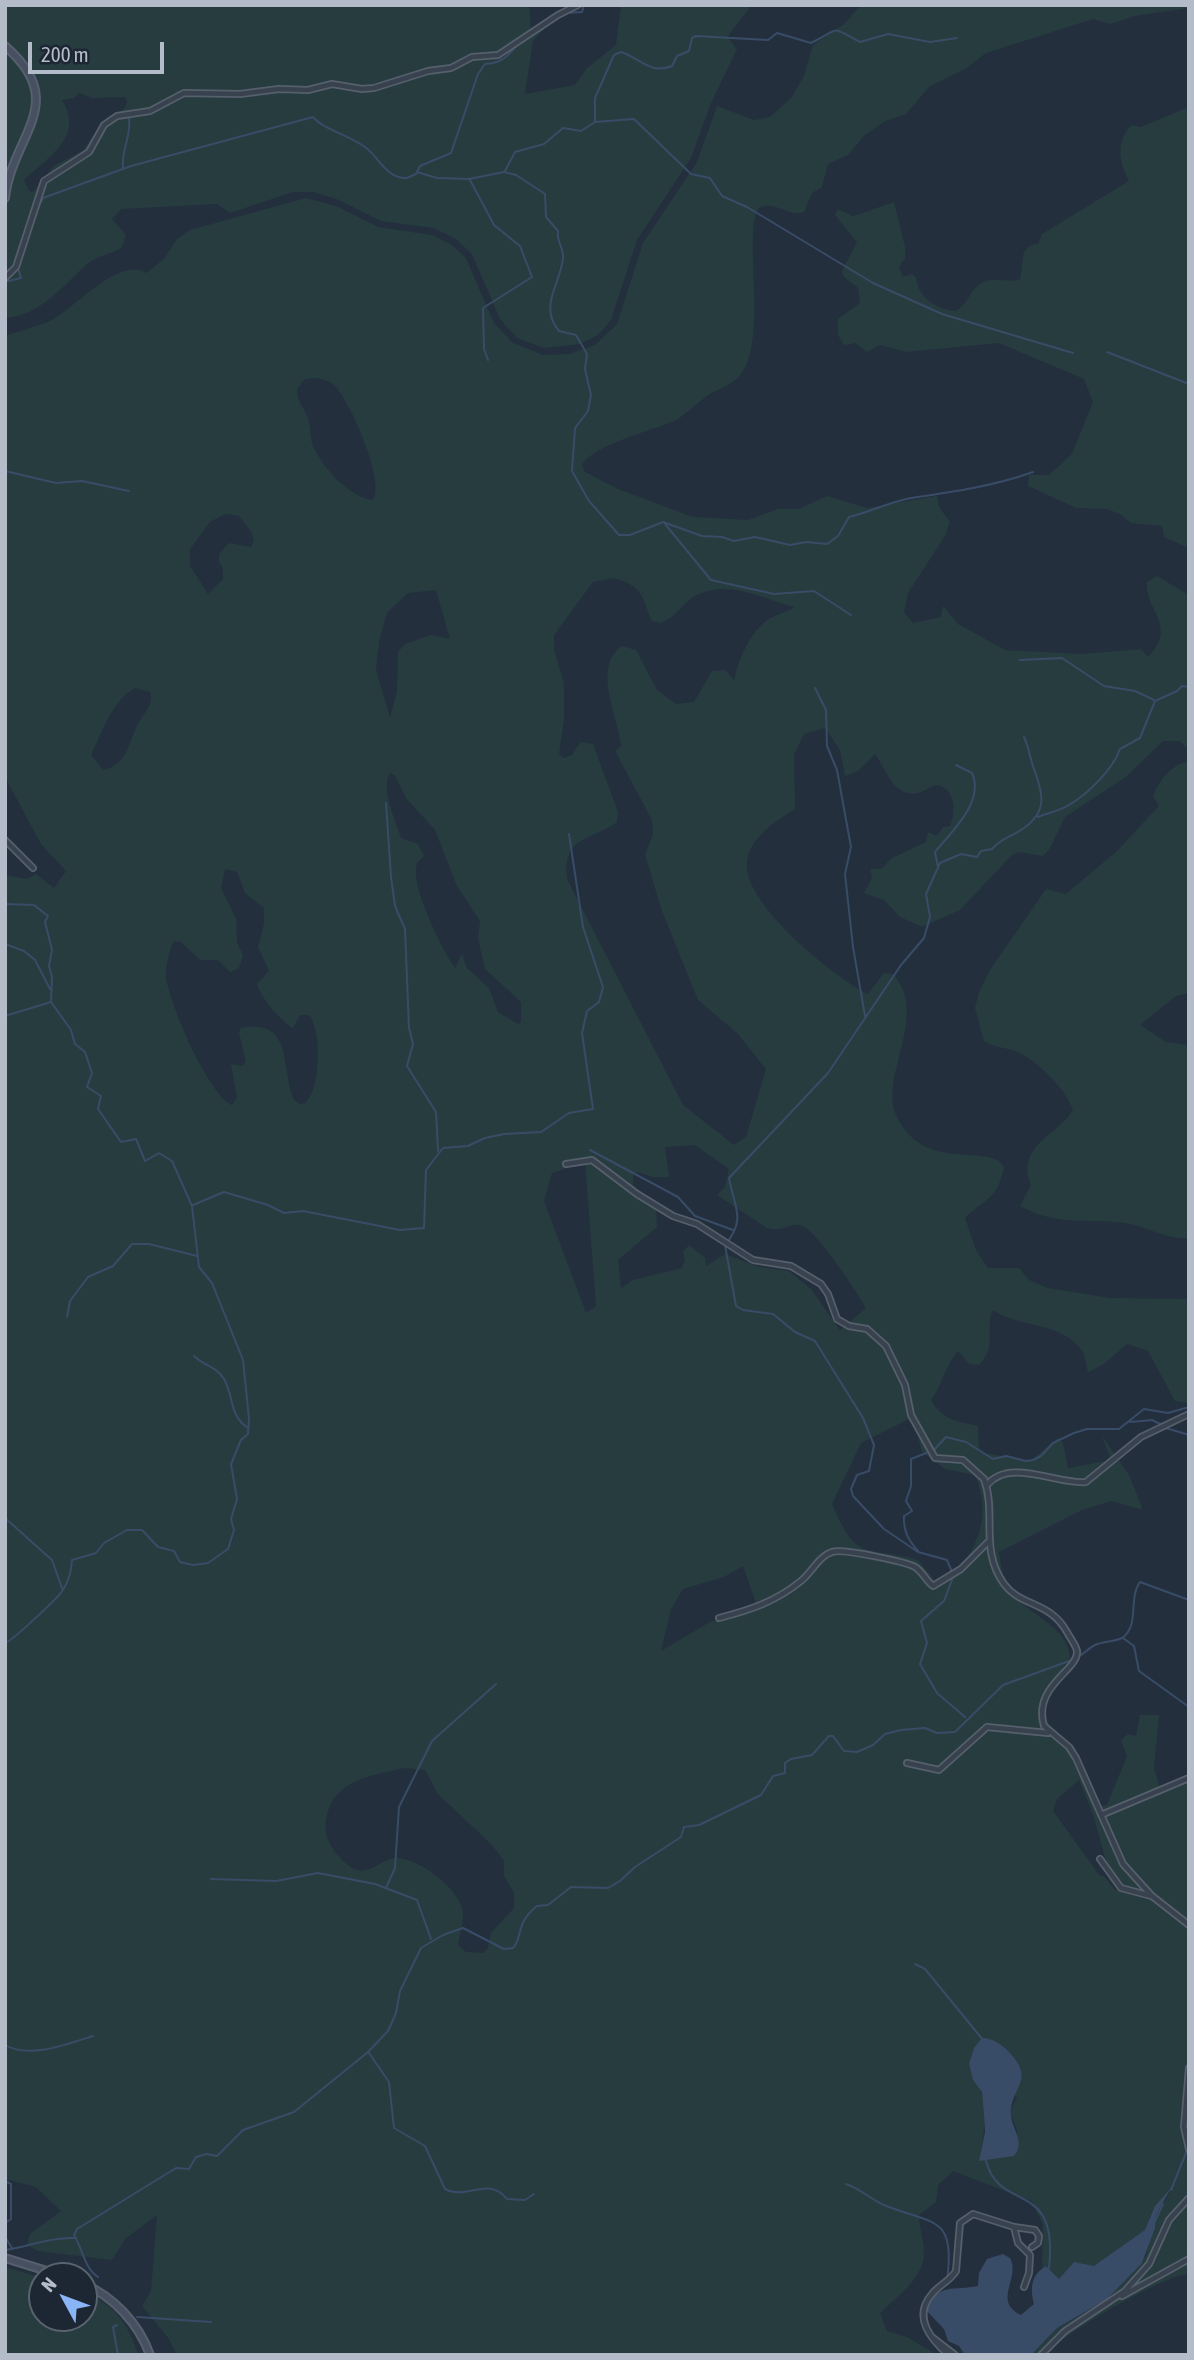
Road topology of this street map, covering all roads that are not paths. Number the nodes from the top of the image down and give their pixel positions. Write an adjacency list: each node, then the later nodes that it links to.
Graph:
1 (578, 5): 4 (street)
2 (5, 46): 3 (street)
3 (5, 198)
4 (5, 278)
5 (5, 840): 6 (street)
6 (33, 868)
7 (566, 1164): 9 (street)
8 (1189, 1414): 9 (street)
9 (986, 1486): 10 (street)
10 (988, 1542): 11 (street); 12 (street)
11 (719, 1618)
12 (1048, 1733): 13 (street); 15 (street)
13 (907, 1763)
14 (1189, 1778): 15 (street)
15 (1101, 1815): 17 (street)
16 (1100, 1858): 17 (street)
17 (1152, 1896): 18 (street)
18 (1189, 1925)
19 (1189, 2068): 20 (street)
20 (1189, 2149)
21 (1189, 2198): 29 (street)
22 (1014, 2227): 23 (street); 27 (street); 30 (street)
23 (1032, 2248)
24 (5, 2258): 26 (street)
25 (1189, 2259): 29 (street)
26 (28, 2265)
27 (1024, 2287)
28 (98, 2292): 31 (street)
29 (1115, 2300): 34 (street)
30 (932, 2337): 32 (street); 33 (street)
31 (150, 2355)
32 (949, 2355)
33 (956, 2355)
34 (1041, 2355)

